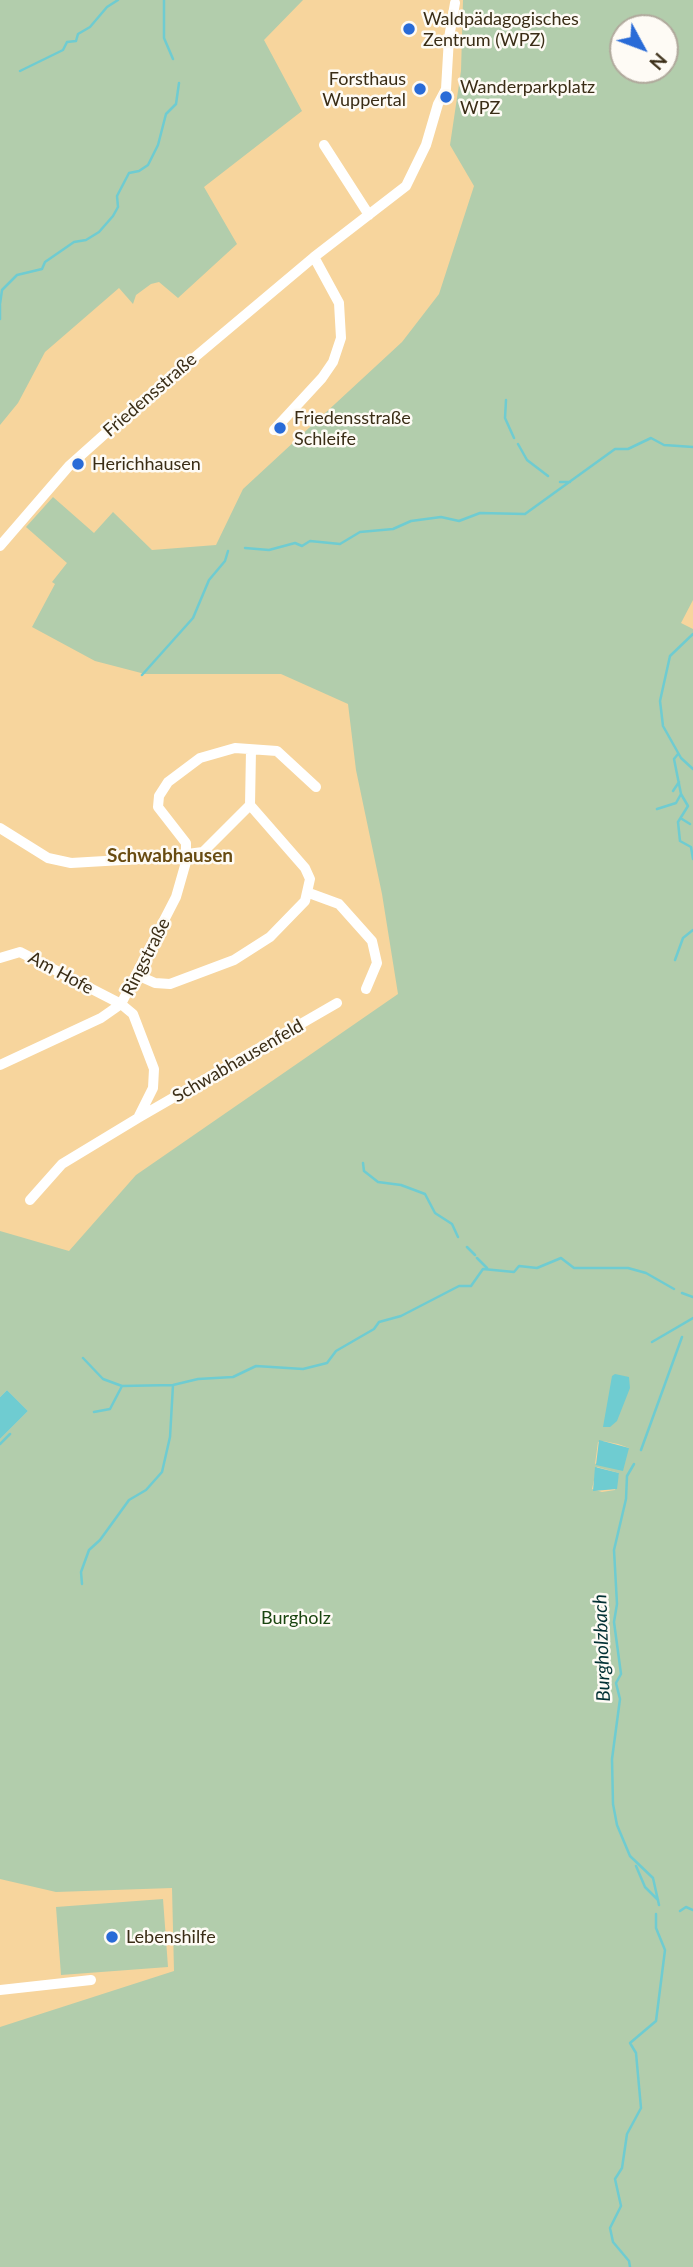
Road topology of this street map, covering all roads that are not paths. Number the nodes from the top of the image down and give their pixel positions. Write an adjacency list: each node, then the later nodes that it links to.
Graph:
1 (455, 3): 3 (street, Friedensstraße)
2 (324, 145): 3 (street)
3 (369, 215): 4 (street, Friedensstraße)
4 (314, 257): 5 (street); 6 (street, Friedensstraße)
5 (274, 430)
6 (0, 547)
7 (251, 750): 8 (street); 9 (street); 11 (street)
8 (316, 787)
9 (250, 805): 11 (street); 12 (street)
10 (0, 828): 11 (street)
11 (188, 855): 14 (street, Ringstraße)
12 (309, 893): 14 (street); 15 (street)
13 (0, 958): 17 (street, Am Hofe)
14 (137, 975): 17 (street, Ringstraße)
15 (366, 989)
16 (337, 1003): 19 (street, Schwabhausenfeld)
17 (121, 1004): 18 (street, Ringstraße); 19 (street, Schwabhausenfeld)
18 (0, 1065)
19 (138, 1118): 20 (street, Schwabhausenfeld)
20 (30, 1200)
21 (91, 1980): 22 (street)
22 (0, 1990)

